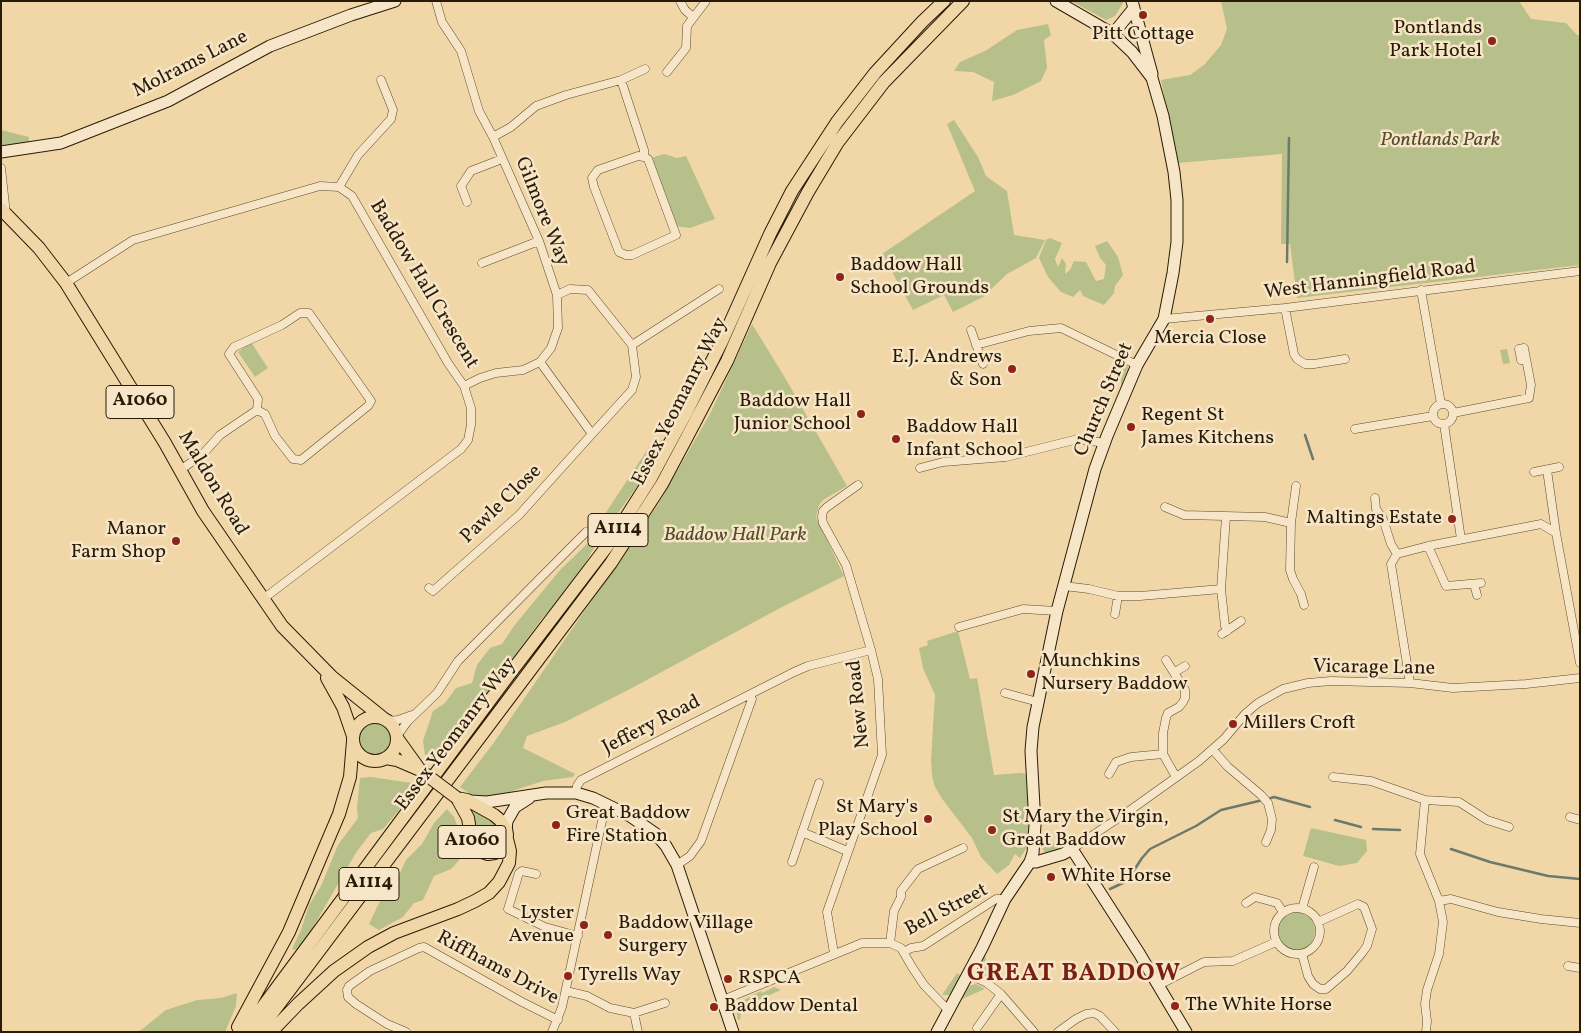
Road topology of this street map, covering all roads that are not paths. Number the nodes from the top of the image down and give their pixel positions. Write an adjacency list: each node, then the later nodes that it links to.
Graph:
1 (395, 1): 17 (street, Molrams Lane)
2 (436, 1): 16 (street, Gilmore Way)
3 (680, 1): 9 (street)
4 (706, 1): 9 (street)
5 (944, 1): 151 (main road, Essex Yeomanry Way / A1114)
6 (963, 1): 152 (main road, Essex Yeomanry Way / A1114)
7 (1056, 1): 10 (street, Church Street)
8 (1133, 4): 10 (street); 13 (street)
9 (693, 17): 12 (street)
10 (1113, 34): 13 (street, Church Street)
11 (645, 69): 15 (street)
12 (667, 72)
13 (1152, 78): 32 (street, Church Street)
14 (391, 79): 21 (street)
15 (621, 80): 16 (street); 18 (street)
16 (493, 137): 19 (street, Gilmore Way)
17 (1, 152)
18 (644, 157): 18 (street)
19 (502, 159): 22 (street); 24 (street, Gilmore Way)
20 (1, 168): 23 (street)
21 (339, 187): 27 (street); 41 (street, Baddow Hall Crescent)
22 (467, 202)
23 (4, 212): 27 (main road, Maldon Road / A1060)
24 (539, 240): 25 (street); 30 (street, Gilmore Way)
25 (487, 263)
26 (1580, 271): 29 (street, West Hanningfield Road)
27 (66, 283): 52 (main road, Maldon Road / A1060)
28 (719, 289): 35 (street)
29 (1421, 290): 31 (street, West Hanningfield Road); 42 (street)
30 (557, 295): 35 (street); 38 (street, Gilmore Way)
31 (1286, 308): 32 (street, West Hanningfield Road); 36 (street)
32 (1164, 319): 40 (street, Church Street)
33 (971, 330): 34 (street)
34 (976, 345): 39 (street); 40 (street)
35 (632, 346): 48 (street)
36 (1345, 359)
37 (1526, 359): 44 (street)
38 (540, 362): 41 (street); 48 (street)
39 (983, 364)
40 (1137, 365): 49 (street, Church Street)
41 (464, 386): 73 (street, Baddow Hall Crescent)
42 (1441, 404): 44 (street); 45 (street)
43 (257, 410): 43 (street); 52 (street)
44 (1453, 413): 46 (street)
45 (1433, 416): 46 (street); 47 (street)
46 (1444, 424): 65 (street)
47 (1356, 429)
48 (592, 434): 69 (street, Pawle Close)
49 (1105, 443): 51 (street); 68 (street, Church Street)
50 (1559, 467): 53 (street)
51 (920, 468)
52 (180, 470): 73 (main road, Maldon Road / A1060)
53 (1546, 470): 54 (street); 64 (street)
54 (1534, 472)
55 (858, 486): 81 (street, New Road)
56 (1296, 486): 62 (street)
57 (1375, 498): 59 (street)
58 (1165, 507): 61 (street)
59 (1376, 509): 60 (street); 67 (street)
60 (1368, 511)
61 (1226, 517): 62 (street); 70 (street)
62 (1292, 523): 74 (street)
63 (586, 532): 92 (street)
64 (1556, 533): 65 (street); 84 (street)
65 (1461, 539): 66 (street)
66 (1428, 546): 67 (street); 71 (street)
67 (1396, 554): 88 (street)
68 (1064, 586): 72 (street); 75 (street, Church Street)
69 (429, 588)
70 (1221, 589): 72 (street); 78 (street)
71 (1477, 595)
72 (1118, 596): 76 (street)
73 (263, 599): 82 (main road, Maldon Road / A1060)
74 (1304, 605)
75 (1057, 612): 79 (street); 91 (street, Church Street)
76 (1115, 614)
77 (968, 615): 79 (street)
78 (1241, 621)
79 (969, 624): 80 (street)
80 (959, 627)
81 (871, 650): 90 (street, Jeffery Road); 117 (street, New Road)
82 (309, 654): 93 (main road, Maldon Road / A1060); 95 (main road, Maldon Road / A1060)
83 (1166, 660): 86 (street)
84 (1580, 663)
85 (1185, 666): 86 (street)
86 (1175, 672): 97 (street)
87 (1580, 678): 88 (street, Vicarage Lane)
88 (1410, 683): 96 (street, Vicarage Lane)
89 (1005, 693): 91 (street)
90 (750, 695): 104 (street, Jeffery Road); 120 (street)
91 (1038, 702): 119 (street, Church Street)
92 (416, 713): 93 (street); 94 (street)
93 (386, 720): 94 (main road); 95 (main road)
94 (397, 737): 98 (main road); 99 (main road, A1060)
95 (353, 739): 98 (main road); 150 (main road, A1060)
96 (1213, 750): 101 (street, Vicarage Lane); 114 (street)
97 (1163, 754): 100 (street); 101 (street)
98 (386, 758): 99 (main road, A1060)
99 (420, 770): 106 (main road, A1060, bridge)
100 (1109, 774)
101 (1176, 776): 116 (street, Vicarage Lane)
102 (1338, 780): 107 (street)
103 (818, 783): 112 (street)
104 (576, 793): 105 (street); 108 (street)
105 (536, 794): 106 (street); 113 (street)
106 (462, 799): 113 (main road, A1060); 113 (main road, A1060)
107 (1425, 800): 111 (street); 124 (street)
108 (607, 805): 120 (street); 132 (street)
109 (1570, 817): 110 (street)
110 (1580, 820)
111 (1508, 827)
112 (802, 832): 117 (street); 118 (street)
113 (506, 834): 153 (main road, A1114)
114 (1270, 838)
115 (963, 848): 134 (street)
116 (1072, 849): 119 (street); 141 (street)
117 (847, 851): 136 (street, New Road)
118 (792, 862)
119 (1030, 862): 123 (street)
120 (677, 865): 144 (street)
121 (1314, 866): 128 (street)
122 (536, 874): 127 (street)
123 (1005, 899): 135 (street, Bell Street); 140 (street)
124 (1439, 900): 131 (street); 163 (street)
125 (1246, 903): 129 (street)
126 (500, 906): 127 (street)
127 (508, 909): 132 (street)
128 (1302, 909): 129 (street); 130 (street)
129 (1283, 912): 133 (street)
130 (1318, 922): 137 (street); 137 (street)
131 (1580, 923)
132 (578, 936): 142 (street)
133 (1276, 942): 137 (street); 141 (street)
134 (890, 943): 135 (street); 136 (street)
135 (904, 952): 146 (street)
136 (834, 953): 144 (street)
137 (1302, 954)
138 (1568, 966): 139 (street)
139 (1580, 968)
140 (968, 974): 143 (street); 146 (street)
141 (1159, 985): 162 (street)
142 (566, 991): 147 (street); 148 (street)
143 (1001, 994): 149 (street); 159 (street)
144 (723, 1000): 157 (street)
145 (665, 1003): 147 (street)
146 (948, 1011): 158 (street)
147 (634, 1013): 156 (street)
148 (558, 1020): 154 (street, Riffhams Drive); 155 (street)
149 (977, 1028)
150 (236, 1032)
151 (244, 1032)
152 (258, 1032)
153 (271, 1032)
154 (406, 1032)
155 (552, 1032)
156 (638, 1032)
157 (733, 1032)
158 (937, 1032)
159 (1034, 1032)
160 (1058, 1032): 161 (street)
161 (1115, 1032)
162 (1186, 1032)
163 (1426, 1032)

